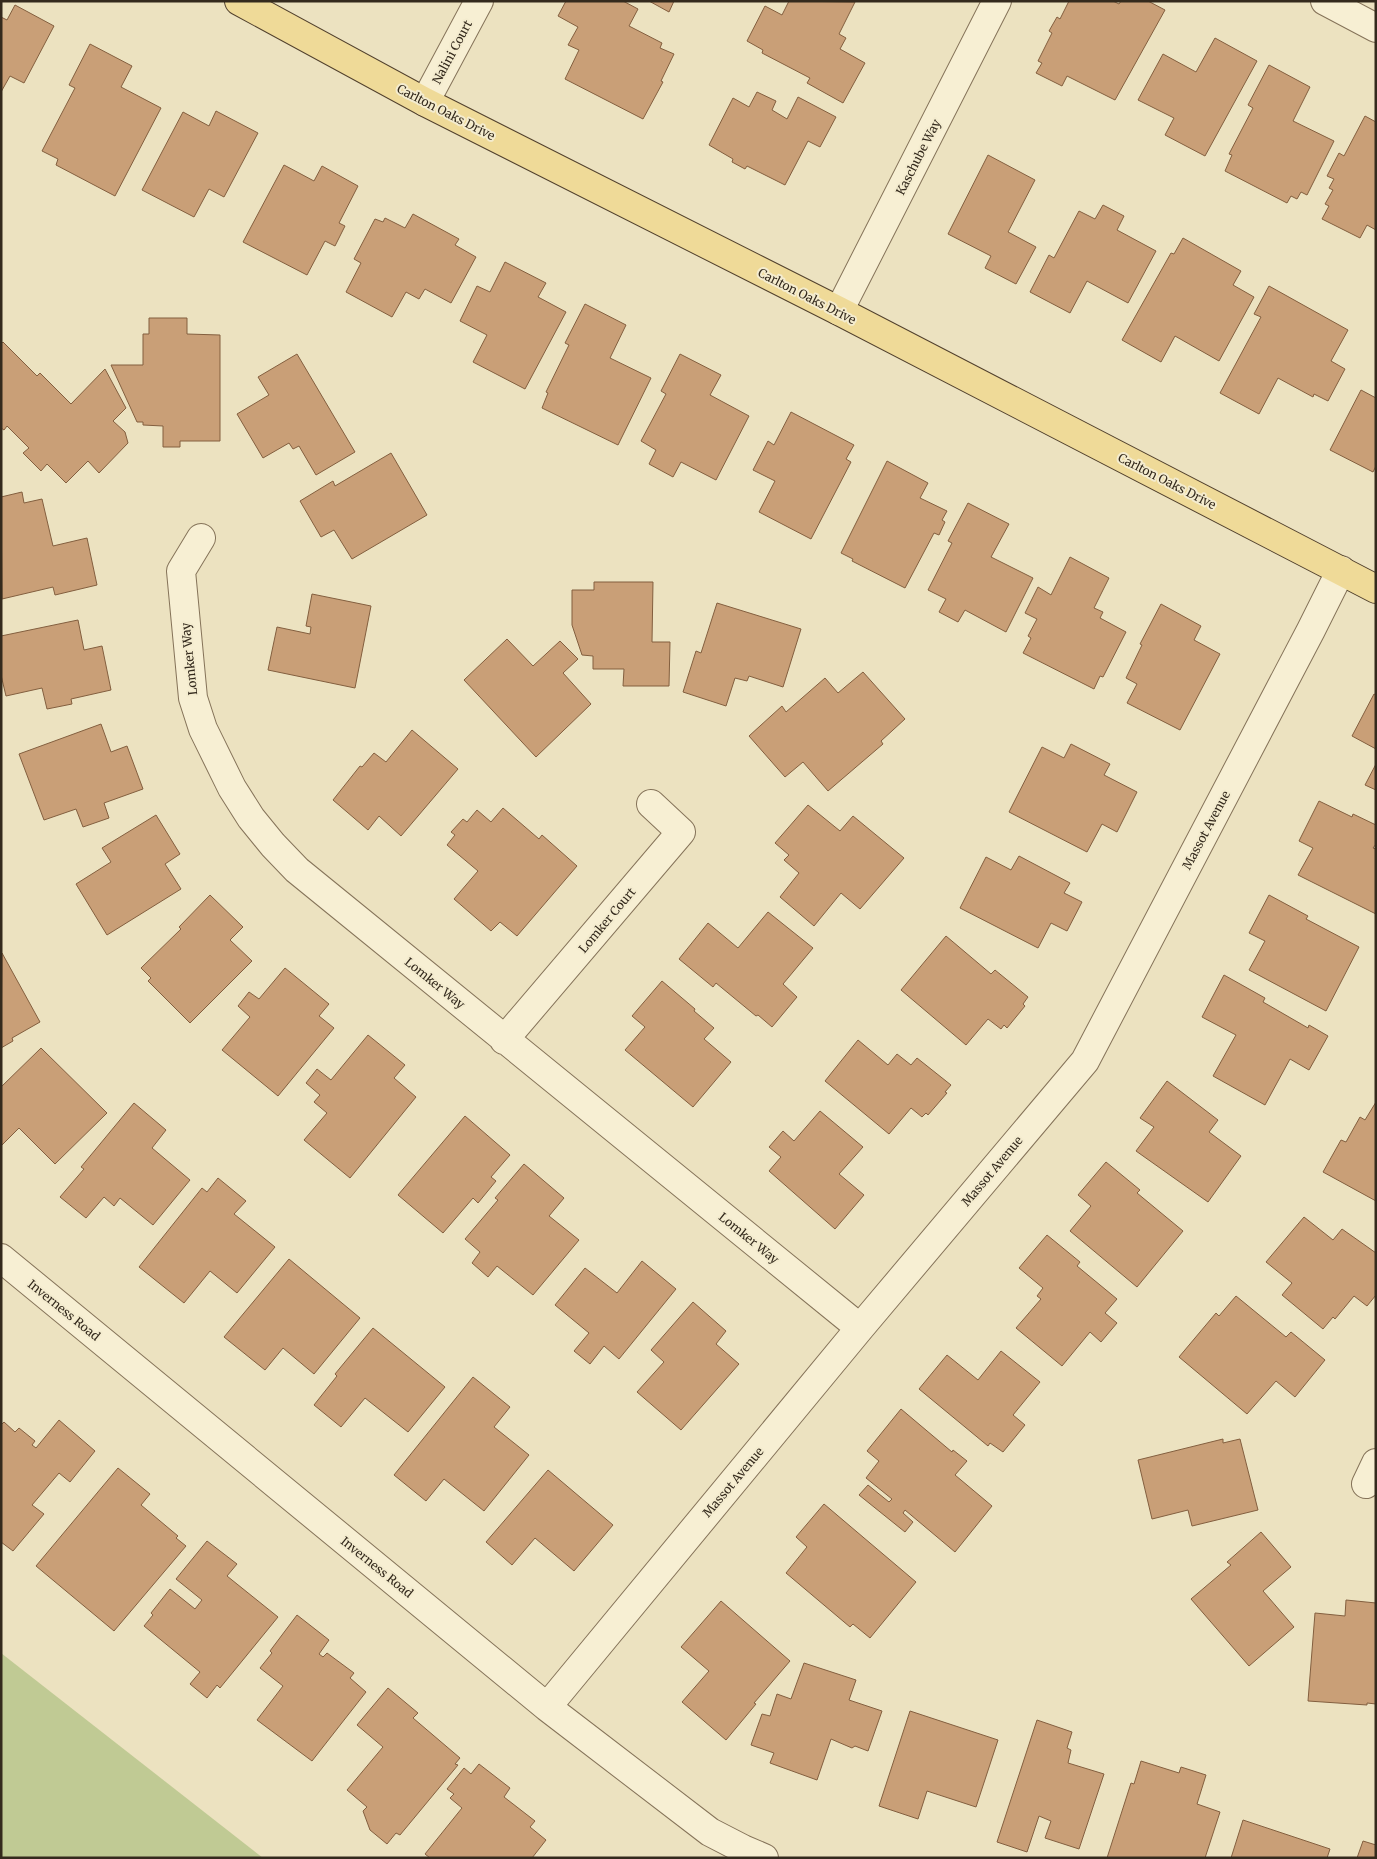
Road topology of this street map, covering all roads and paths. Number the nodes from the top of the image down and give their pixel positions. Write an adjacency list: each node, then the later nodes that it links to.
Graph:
1 (239, 1): 6 (main road, Carlton Oaks Drive)
2 (478, 1): 6 (street, Nalini Court)
3 (997, 1): 7 (street, Kaschube Way)
4 (1325, 1): 5 (street)
5 (1376, 28)
6 (425, 102): 7 (main road, Carlton Oaks Drive)
7 (839, 312): 9 (main road, Carlton Oaks Drive)
8 (201, 538): 12 (street, Lomker Way)
9 (1340, 570): 10 (main road, Carlton Oaks Drive); 14 (street, Massot Avenue)
10 (1376, 589)
11 (651, 804): 12 (street, Lomker Court)
12 (504, 1040): 14 (street, Lomker Way)
13 (1, 1258): 15 (street, Inverness Road)
14 (860, 1328): 15 (street, Massot Avenue)
15 (547, 1707): 16 (street, Inverness Road)
16 (764, 1858)

